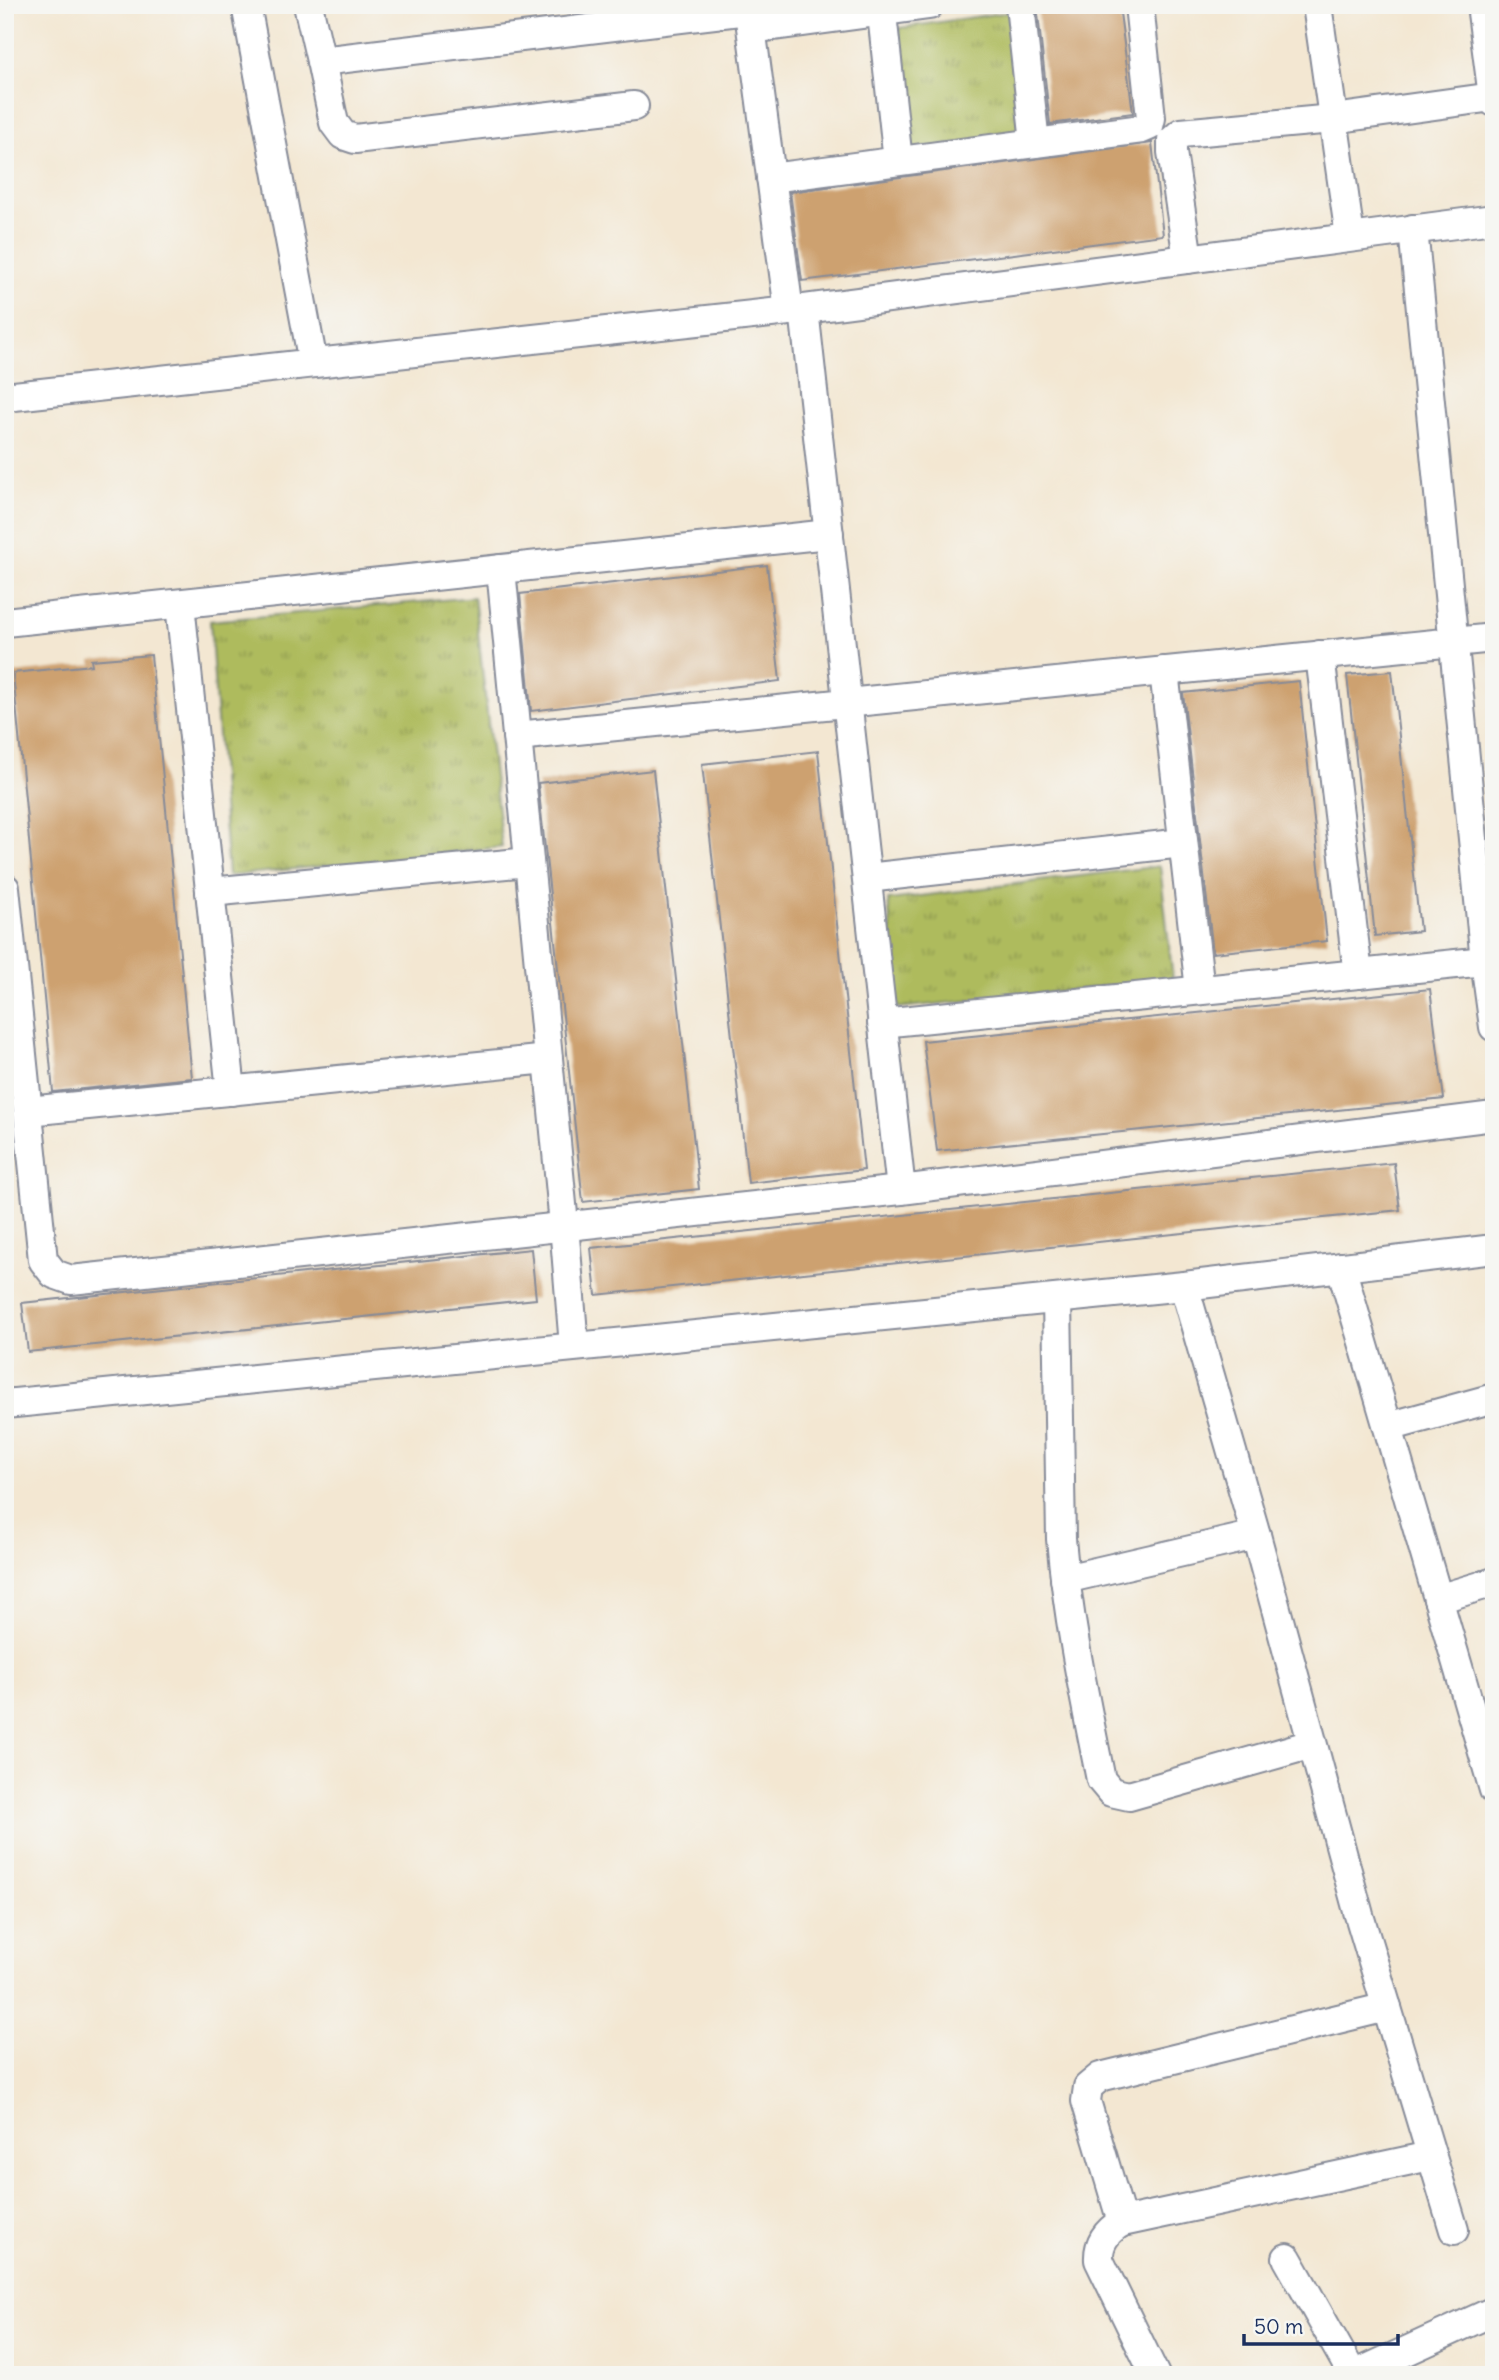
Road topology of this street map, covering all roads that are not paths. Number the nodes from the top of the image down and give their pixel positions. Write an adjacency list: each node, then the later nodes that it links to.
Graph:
1 (246, 5): 23 (street)
2 (308, 5): 10 (street)
3 (929, 5): 8 (street)
4 (1020, 5): 15 (street)
5 (1139, 5): 15 (street)
6 (1317, 5): 14 (street)
7 (1481, 5): 11 (street)
8 (881, 8): 9 (street); 16 (street)
9 (749, 15): 10 (street); 17 (street)
10 (321, 61): 13 (street)
11 (1493, 97): 12 (street); 14 (street)
12 (1494, 102)
13 (634, 106)
14 (1333, 119): 20 (street); 21 (street)
15 (1035, 143): 16 (street)
16 (898, 161): 17 (street)
17 (771, 178): 22 (street)
18 (1494, 219): 19 (street)
19 (1413, 229): 20 (street); 30 (street)
20 (1350, 237): 21 (street)
21 (1188, 259): 22 (street)
22 (797, 310): 23 (street); 25 (street)
23 (313, 363): 24 (street)
24 (5, 397)
25 (829, 534): 26 (street); 33 (street)
26 (501, 569): 27 (street); 34 (street)
27 (180, 604): 28 (street); 39 (street)
28 (5, 622)
29 (1494, 638): 30 (street)
30 (1453, 641): 31 (street); 40 (street)
31 (1320, 655): 32 (street); 41 (street)
32 (1164, 671): 33 (street); 35 (street)
33 (848, 704): 34 (street); 37 (street)
34 (517, 736): 36 (street)
35 (1183, 843): 37 (street); 42 (street)
36 (529, 862): 39 (street); 45 (street)
37 (867, 878): 43 (street)
38 (5, 888): 47 (street)
39 (210, 892): 46 (street)
40 (1485, 961): 41 (street); 44 (street)
41 (1358, 974): 42 (street)
42 (1200, 990): 43 (street)
43 (882, 1023): 49 (street)
44 (1494, 1027)
45 (548, 1059): 46 (street); 50 (street)
46 (230, 1091): 47 (street)
47 (28, 1111): 50 (street)
48 (1494, 1116): 49 (street)
49 (901, 1190): 50 (street)
50 (564, 1225): 55 (street)
51 (1494, 1249): 52 (street)
52 (1341, 1267): 53 (street); 58 (street)
53 (1184, 1286): 54 (street); 59 (street)
54 (1057, 1299): 55 (street); 60 (street)
55 (573, 1346): 57 (street)
56 (1494, 1398): 58 (street)
57 (5, 1404)
58 (1388, 1427): 62 (street)
59 (1256, 1535): 60 (street); 63 (street)
60 (1065, 1579): 63 (street)
61 (1494, 1581): 62 (street)
62 (1438, 1599): 64 (street)
63 (1312, 1744): 65 (street)
64 (1491, 1773)
65 (1387, 2007): 66 (street); 67 (street)
66 (1430, 2156): 67 (street); 68 (street)
67 (1122, 2222): 71 (street)
68 (1454, 2230)
69 (1287, 2258): 72 (street)
70 (1494, 2311): 72 (street)
71 (1155, 2375)
72 (1354, 2375)

